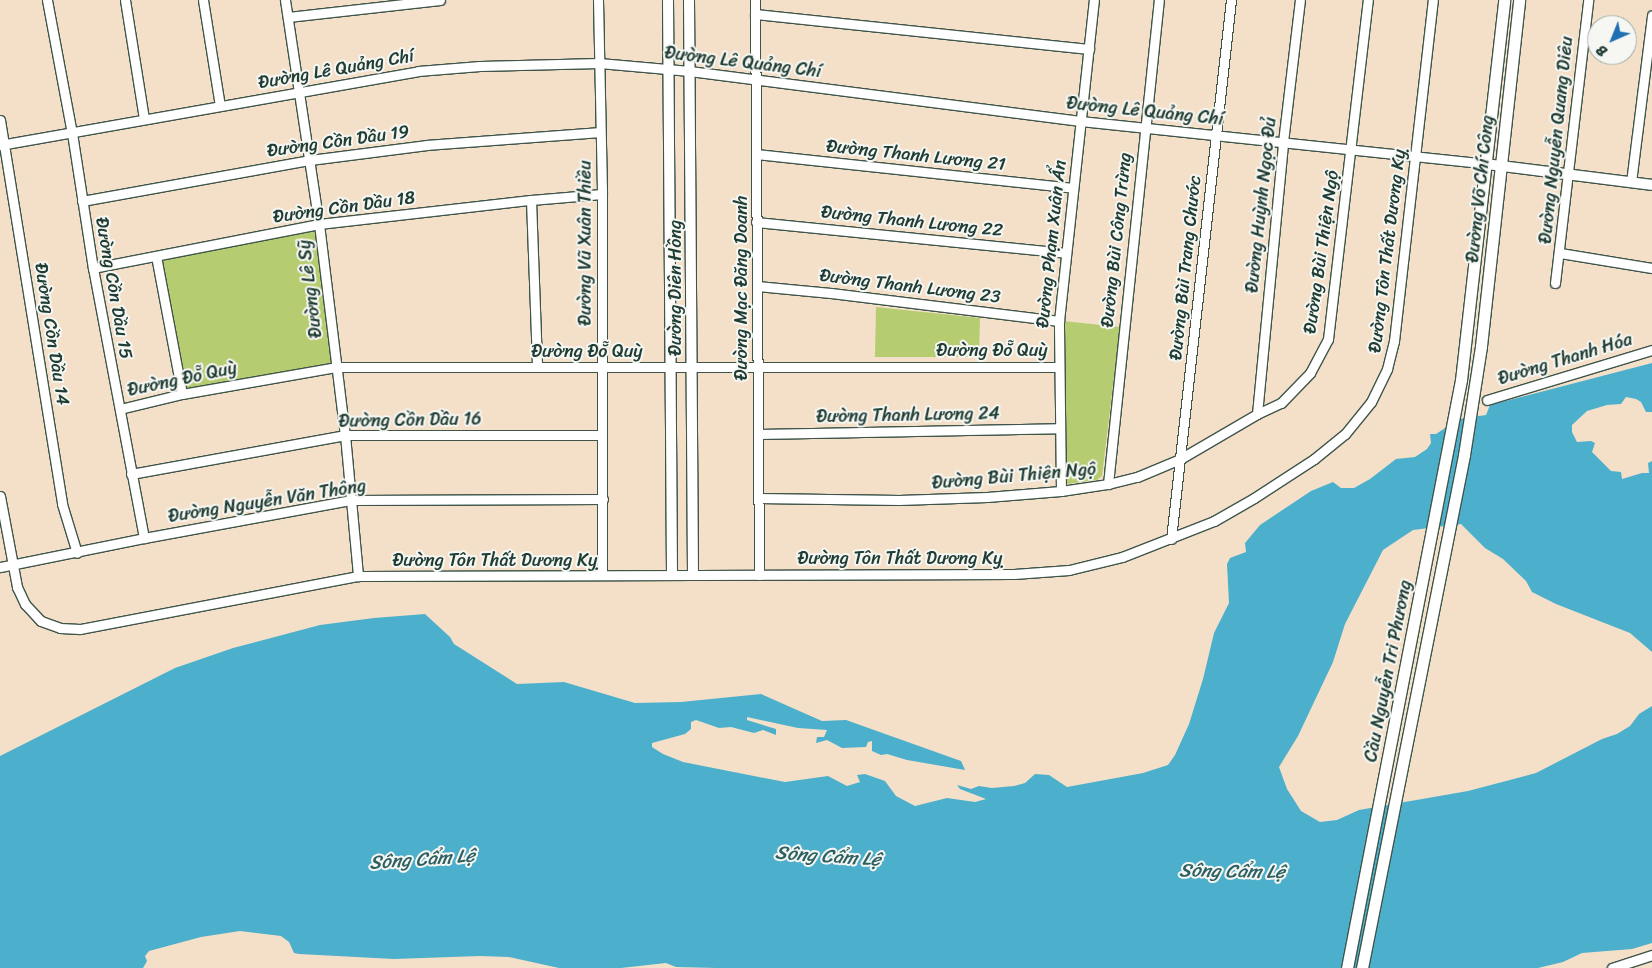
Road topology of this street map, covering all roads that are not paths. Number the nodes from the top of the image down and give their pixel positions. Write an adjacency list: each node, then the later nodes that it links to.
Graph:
1 (46, 0): 34 (street, Đường Cồn Dầu 15)
2 (125, 0): 29 (street)
3 (203, 0): 28 (street)
4 (285, 0): 21 (street, Đường Lê Sỹ)
5 (440, 0): 21 (street)
6 (598, 0): 23 (street, Đường Vũ Xuân Thiều)
7 (668, 0): 24 (street, Đường Diên Hồng)
8 (689, 0): 25 (street, Đường Diên Hồng)
9 (755, 0): 19 (street, Đường Mạc Đăng Doanh)
10 (1094, 0): 22 (street, Đường Phạm Xuân Ẩn)
11 (1159, 0): 32 (street, Đường Bùi Công Trừng)
12 (1231, 0): 35 (street, Đường Bùi Trang Chước)
13 (1300, 0): 36 (street, Đường Huỳnh Ngọc Đủ)
14 (1368, 0): 38 (street, Đường Bùi Thiện Ngộ)
15 (1433, 0): 40 (street, Đường Tôn Thất Dương Kỵ)
16 (1504, 0): 42 (main road, Đường Võ Chí Công)
17 (1519, 0): 43 (main road, Đường Võ Chí Công)
18 (1588, 0): 44 (street, Đường Nguyễn Quang Diêu)
19 (755, 14): 22 (street); 26 (street, Đường Mạc Đăng Doanh)
20 (1652, 15): 45 (street)
21 (288, 17): 27 (street, Đường Lê Sỹ)
22 (1088, 49): 31 (street, Đường Phạm Xuân Ẩn)
23 (598, 63): 24 (street, Đường Lê Quảng Chí); 27 (street, Đường Lê Quảng Chí); 33 (street, Đường Vũ Xuân Thiều)
24 (668, 70): 25 (street, Đường Lê Quảng Chí); 66 (street, Đường Diên Hồng)
25 (690, 71): 26 (street, Đường Lê Quảng Chí); 67 (street, Đường Diên Hồng)
26 (757, 80): 31 (street, Đường Lê Quảng Chí); 39 (street, Đường Mạc Đăng Doanh)
27 (300, 92): 28 (street, Đường Lê Quảng Chí); 41 (street, Đường Lê Sỹ)
28 (220, 106): 29 (street, Đường Lê Quảng Chí)
29 (144, 118): 34 (street, Đường Lê Quảng Chí)
30 (0, 120): 37 (street, Đường Cồn Dầu 14)
31 (1080, 121): 32 (street, Đường Lê Quảng Chí); 47 (street, Đường Phạm Xuân Ẩn)
32 (1144, 128): 35 (street, Đường Lê Quảng Chí); 81 (street, Đường Bùi Công Trừng)
33 (600, 132): 41 (street, Đường Cồn Dầu 19); 48 (street, Đường Vũ Xuân Thiều)
34 (72, 133): 37 (street, Đường Lê Quảng Chí); 50 (street, Đường Cồn Dầu 15)
35 (1216, 135): 36 (street, Đường Lê Quảng Chí); 79 (street, Đường Bùi Trang Chước)
36 (1283, 142): 38 (street, Đường Lê Quảng Chí); 74 (street, Đường Huỳnh Ngọc Đủ)
37 (2, 144): 89 (street, Đường Cồn Dầu 14)
38 (1351, 150): 40 (street, Đường Lê Quảng Chí); 74 (street, Đường Bùi Thiện Ngộ)
39 (756, 154): 47 (street, Đường Thanh Lương 21); 51 (street, Đường Mạc Đăng Doanh)
40 (1416, 156): 42 (street, Đường Lê Quảng Chí); 88 (street, Đường Tôn Thất Dương Kỵ)
41 (310, 160): 50 (street, Đường Cồn Dầu 19); 52 (street, Đường Lê Sỹ)
42 (1486, 164): 43 (street); 69 (main road, Đường Võ Chí Công)
43 (1500, 166): 44 (street); 70 (main road, Đường Võ Chí Công)
44 (1568, 176): 45 (street); 53 (street, Đường Nguyễn Quang Diêu)
45 (1631, 182): 46 (street)
46 (1652, 185)
47 (1073, 188): 54 (street, Đường Phạm Xuân Ẩn)
48 (602, 194): 49 (street, Đường Cồn Dầu 18); 65 (street, Đường Vũ Xuân Thiều)
49 (532, 200): 52 (street, Đường Cồn Dầu 18); 64 (street)
50 (82, 201): 56 (street, Đường Cồn Dầu 15)
51 (756, 222): 54 (street, Đường Thanh Lương 22); 59 (street, Đường Mạc Đăng Doanh)
52 (319, 224): 55 (street, Đường Cồn Dầu 18); 63 (street, Đường Lê Sỹ)
53 (1560, 253): 57 (street); 58 (street, Đường Nguyễn Quang Diêu)
54 (1065, 254): 60 (street, Đường Phạm Xuân Ẩn)
55 (156, 256): 56 (street, Đường Cồn Dầu 18); 71 (street)
56 (93, 268): 73 (street, Đường Cồn Dầu 15)
57 (1652, 268)
58 (1555, 283)
59 (757, 286): 60 (street, Đường Thanh Lương 23); 62 (street, Đường Mạc Đăng Doanh)
60 (1059, 321): 68 (street, Đường Phạm Xuân Ẩn)
61 (1652, 350): 72 (street, Đường Thanh Hóa)
62 (758, 366): 67 (street, Đường Đỗ Quỳ); 68 (street, Đường Đỗ Quỳ); 76 (street, Đường Mạc Đăng Doanh)
63 (336, 367): 64 (street, Đường Đỗ Quỳ); 71 (street, Đường Đỗ Quỳ); 77 (street, Đường Lê Sỹ)
64 (537, 367): 65 (street, Đường Đỗ Quỳ)
65 (602, 367): 66 (street, Đường Đỗ Quỳ); 78 (street, Đường Vũ Xuân Thiều)
66 (670, 367): 67 (street, Đường Đỗ Quỳ); 92 (street, Đường Diên Hồng)
67 (691, 367): 93 (street, Đường Diên Hồng)
68 (1058, 367): 75 (street, Đường Phạm Xuân Ẩn)
69 (1461, 380): 98 (main road, Cầu Nguyễn Tri Phương)
70 (1475, 382): 99 (main road, Cầu Nguyễn Tri Phương)
71 (182, 394): 73 (street, Đường Đỗ Quỳ)
72 (1487, 400)
73 (120, 408): 80 (street, Đường Cồn Dầu 15)
74 (1257, 414): 79 (street, Đường Bùi Thiện Ngộ)
75 (1059, 428): 76 (street, Đường Thanh Lương 24); 82 (street, Đường Phạm Xuân Ẩn)
76 (758, 434): 84 (street, Đường Mạc Đăng Doanh)
77 (345, 435): 78 (street, Đường Cồn Dầu 16); 80 (street, Đường Cồn Dầu 16); 86 (street, Đường Lê Sỹ)
78 (602, 435): 85 (street, Đường Vũ Xuân Thiều)
79 (1180, 459): 81 (street, Đường Bùi Thiện Ngộ); 88 (street, Đường Bùi Trang Chước)
80 (131, 474): 87 (street, Đường Cồn Dầu 15)
81 (1108, 484): 82 (street, Đường Bùi Thiện Ngộ)
82 (1061, 491): 84 (street, Đường Bùi Thiện Ngộ)
83 (0, 496): 90 (street, Đường Tôn Thất Dương Kỵ)
84 (758, 498): 94 (street, Đường Mạc Đăng Doanh)
85 (603, 499): 86 (street, Đường Nguyễn Văn Thông); 96 (street, Đường Vũ Xuân Thiều)
86 (352, 500): 87 (street, Đường Nguyễn Văn Thông); 95 (street, Đường Lê Sỹ)
87 (144, 538): 89 (street, Đường Nguyễn Văn Thông)
88 (1171, 539): 94 (street, Đường Tôn Thất Dương Kỵ)
89 (76, 553): 90 (street, Đường Nguyễn Văn Thông)
90 (12, 565): 91 (street, Đường Nguyễn Văn Thông); 95 (street, Đường Tôn Thất Dương Kỵ)
91 (0, 567)
92 (672, 575): 93 (street, Đường Tôn Thất Dương Kỵ); 96 (street, Đường Tôn Thất Dương Kỵ)
93 (693, 575): 94 (street, Đường Tôn Thất Dương Kỵ)
94 (759, 575)
95 (358, 576): 96 (street, Đường Tôn Thất Dương Kỵ)
96 (602, 576)
97 (1652, 955): 100 (street)
98 (1347, 968)
99 (1362, 968)
100 (1612, 968)

